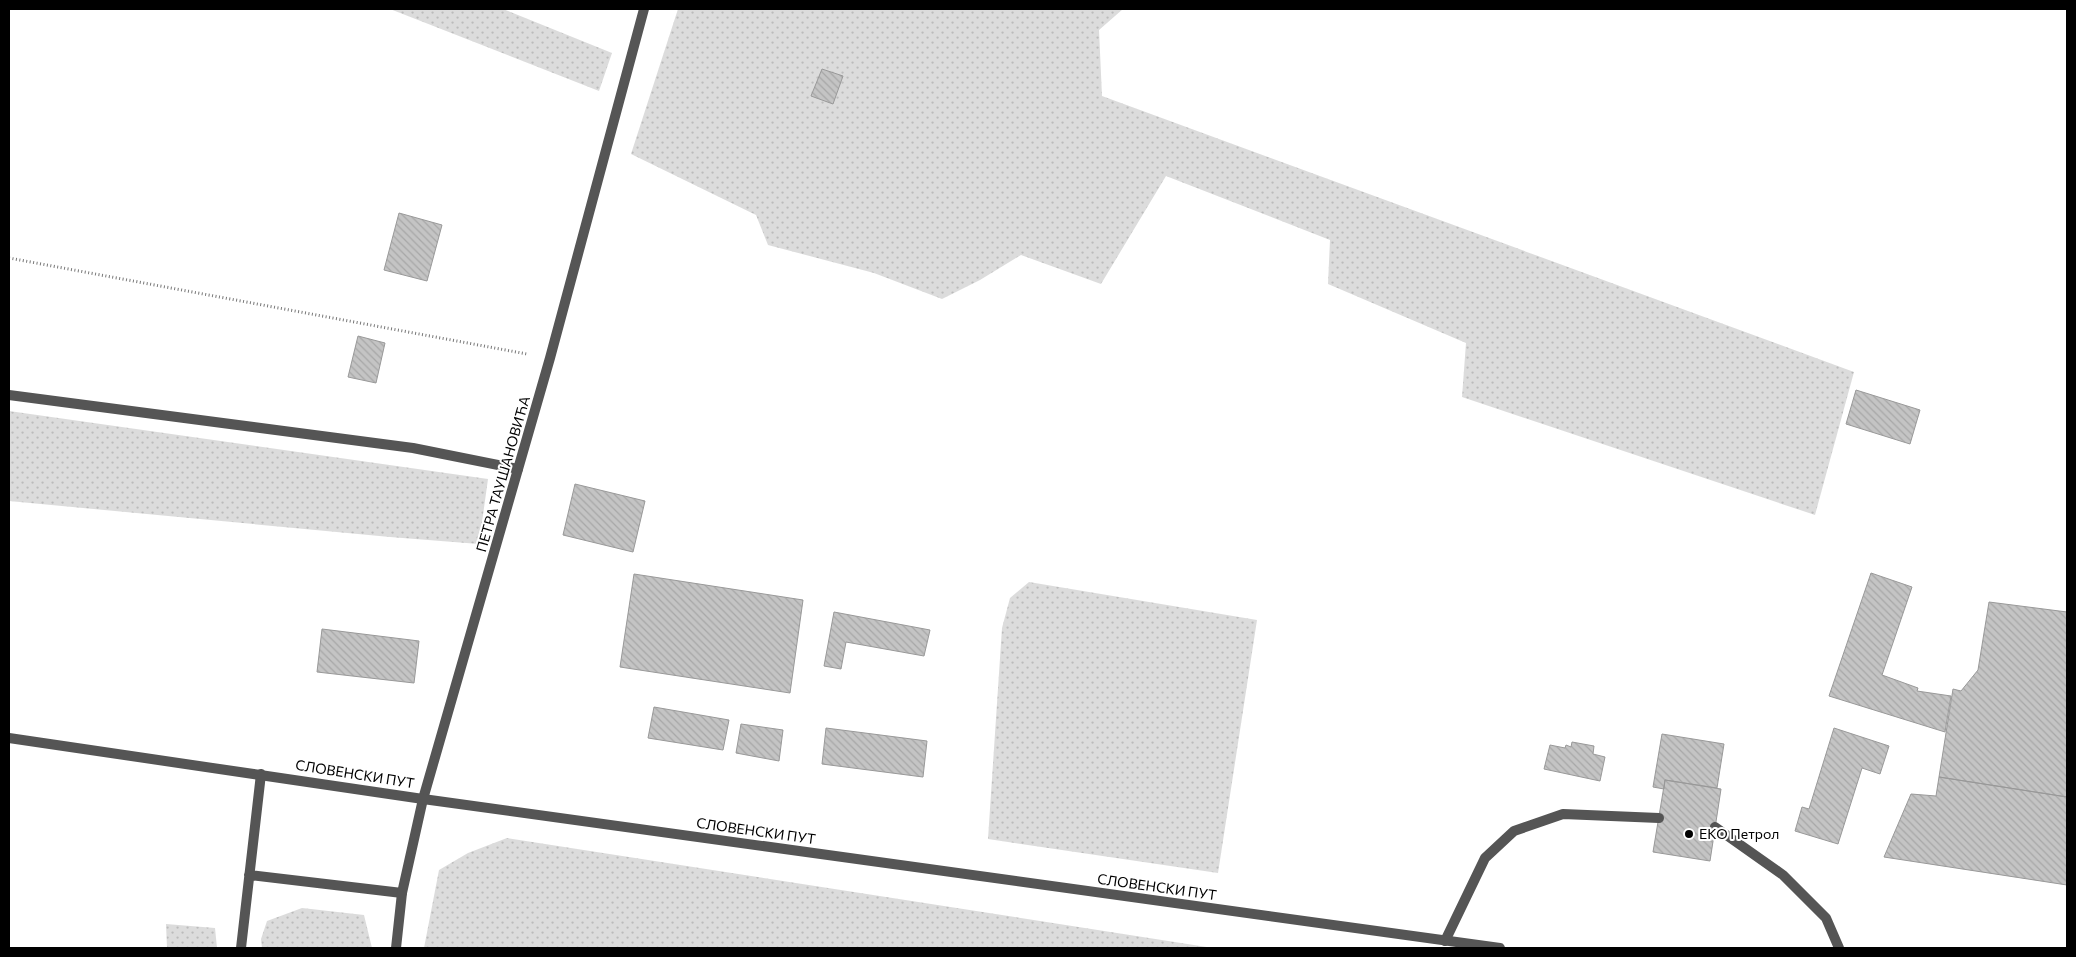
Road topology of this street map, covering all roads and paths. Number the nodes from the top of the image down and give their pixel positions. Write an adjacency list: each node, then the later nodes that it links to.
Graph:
1 (644, 9): 3 (street, ПЕТРА ТАУШАНОВИЋА)
2 (9, 258): 3 (path)
3 (550, 358): 5 (street, ПЕТРА ТАУШАНОВИЋА)
4 (9, 395): 5 (street)
5 (518, 469): 8 (street, ПЕТРА ТАУШАНОВИЋА)
6 (9, 738): 7 (street, СЛОВЕНСКИ ПУТ)
7 (260, 774): 8 (street, СЛОВЕНСКИ ПУТ); 11 (street)
8 (422, 798): 12 (street, ПЕТРА ТАУШАНОВИЋА); 13 (street, СЛОВЕНСКИ ПУТ)
9 (1659, 818): 13 (street)
10 (1715, 828): 17 (street)
11 (249, 875): 12 (street); 14 (street)
12 (402, 893): 15 (street, ПЕТРА ТАУШАНОВИЋА)
13 (1445, 941): 16 (street, СЛОВЕНСКИ ПУТ)
14 (241, 948)
15 (396, 948)
16 (1500, 948)
17 (1839, 948)

